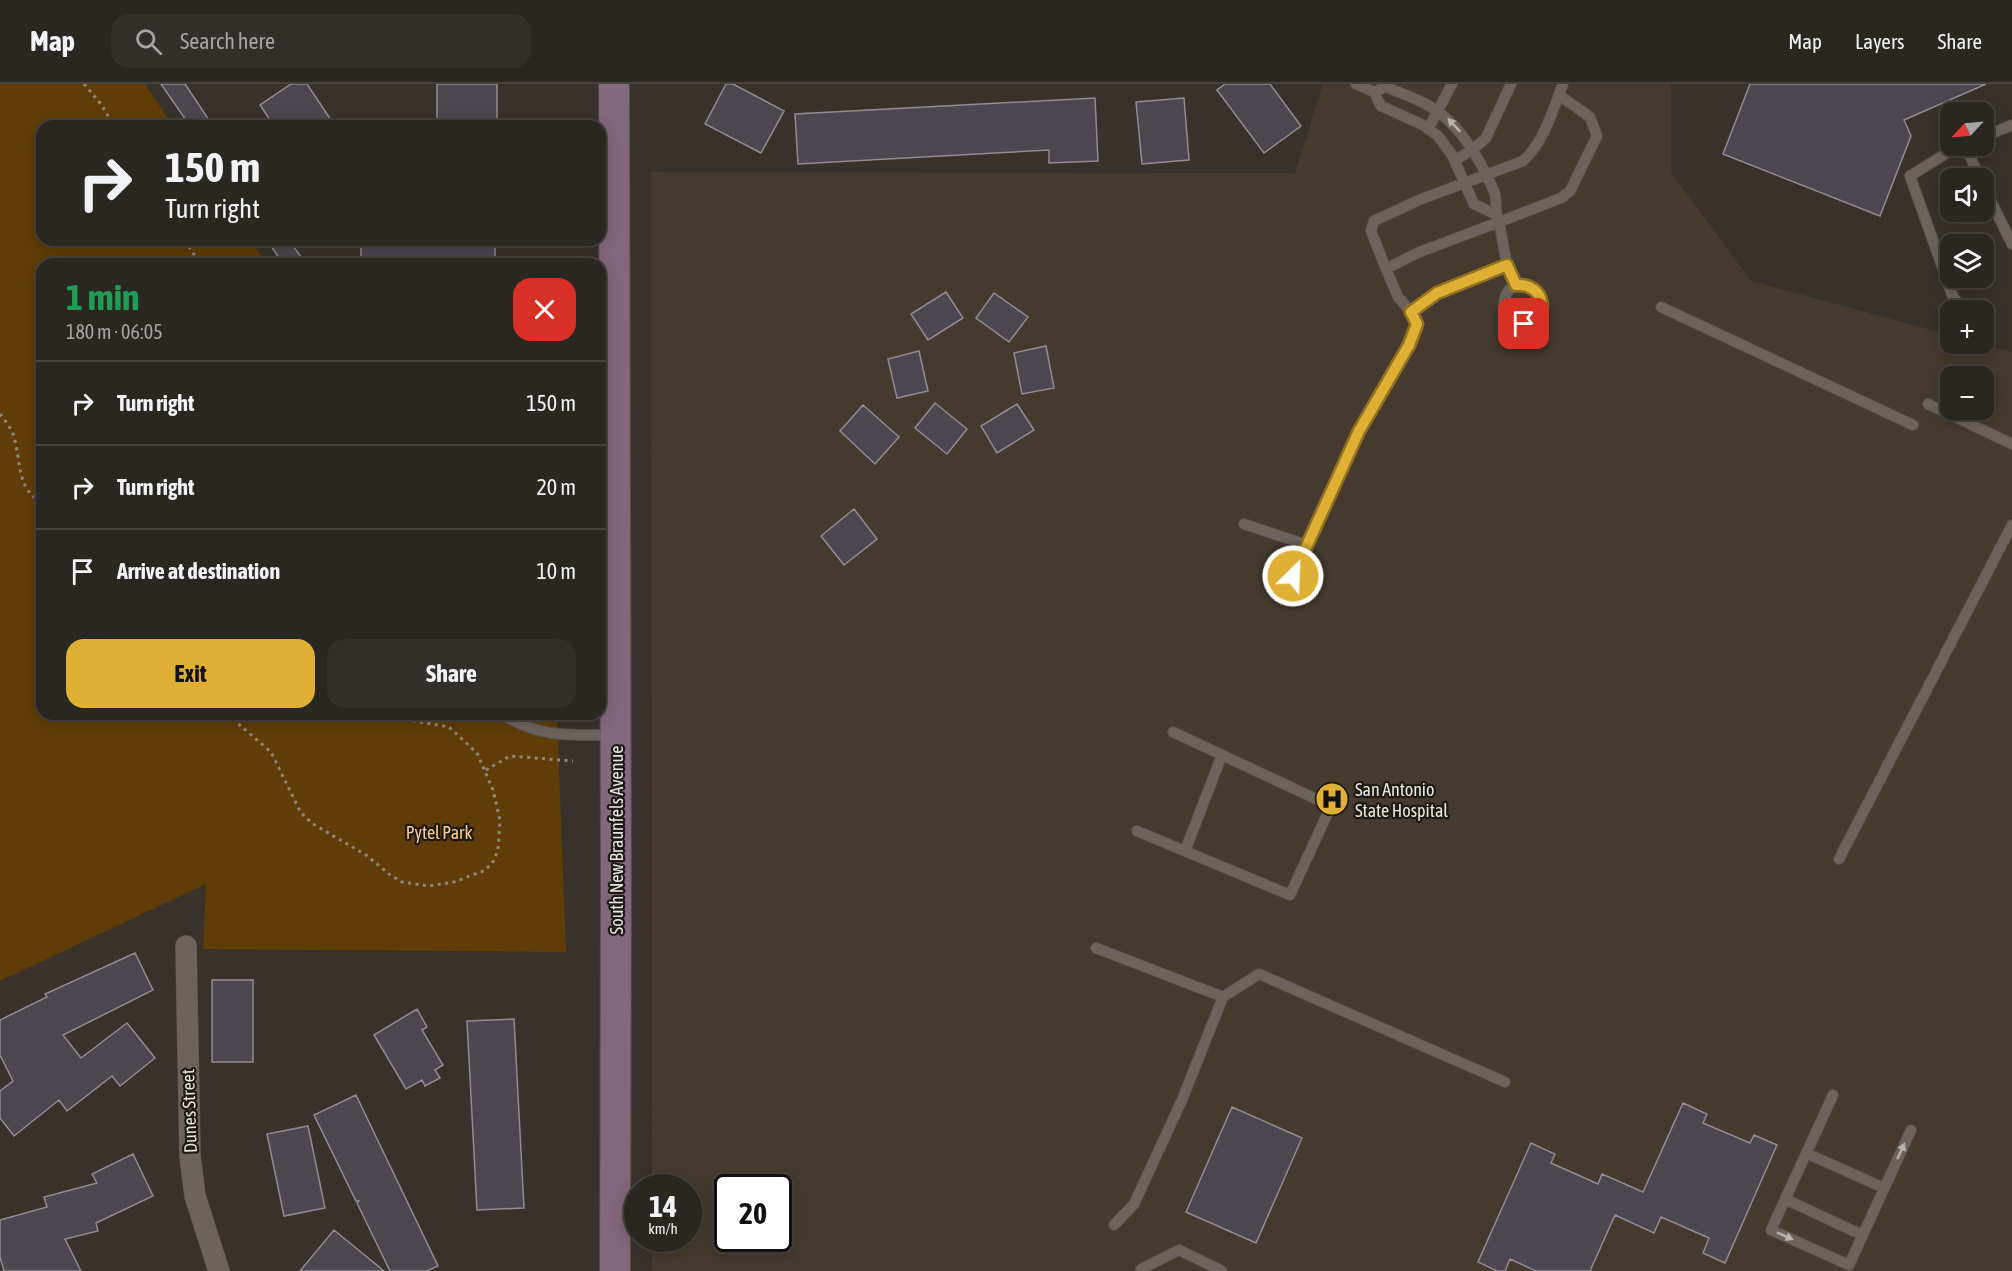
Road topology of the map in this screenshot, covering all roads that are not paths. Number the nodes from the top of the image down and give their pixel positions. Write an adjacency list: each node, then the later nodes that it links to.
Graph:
1 (614, 84): 36 (main road, South New Braunfels Avenue)
2 (1356, 84): 6 (lane)
3 (1452, 84): 7 (lane)
4 (1510, 84): 11 (lane)
5 (1561, 89): 14 (lane); 17 (lane)
6 (1374, 92): 7 (lane); 9 (lane)
7 (1438, 111): 9 (lane); 11 (lane, one-way to 7)
8 (2012, 125): 10 (lane)
9 (1428, 129): 13 (lane)
10 (1994, 132)
11 (1472, 150): 13 (lane); 14 (lane)
12 (1942, 156): 22 (lane)
13 (1455, 160): 15 (lane)
14 (1485, 174): 15 (lane); 17 (lane)
15 (1464, 182): 17 (lane); 20 (lane)
16 (1994, 207): 18 (lane)
17 (1497, 218): 19 (lane); 20 (lane)
18 (2012, 244)
19 (1507, 265): 21 (lane); 24 (lane)
20 (1386, 269): 24 (lane)
21 (1516, 285): 25 (lane); 26 (lane)
22 (1956, 300)
23 (1661, 307): 28 (lane)
24 (1411, 312): 32 (lane)
25 (1504, 312)
26 (1524, 324)
27 (1928, 404): 29 (lane)
28 (1913, 426)
29 (2012, 444)
30 (1244, 524): 32 (lane)
31 (2012, 525): 40 (lane)
32 (1307, 545): 33 (lane)
33 (1287, 591)
34 (511, 720): 36 (lane)
35 (1173, 732): 37 (lane)
36 (616, 735): 54 (main road, South New Braunfels Avenue)
37 (1222, 754): 39 (lane); 39 (lane)
38 (1137, 831): 39 (lane)
39 (1185, 851)
40 (1839, 859)
41 (186, 946): 53 (street, Dunes Street)
42 (1096, 948): 43 (lane)
43 (1222, 996): 44 (lane); 50 (lane)
44 (1505, 1082)
45 (1833, 1095): 47 (lane)
46 (1911, 1130): 48 (lane, one-way to 46)
47 (1806, 1152): 48 (lane); 49 (lane)
48 (1884, 1188): 51 (lane)
49 (1785, 1199): 51 (lane); 51 (lane, one-way to 51)
50 (1114, 1225)
51 (1862, 1235)
52 (1141, 1269): 55 (lane)
53 (219, 1271)
54 (615, 1271)
55 (1222, 1271)

